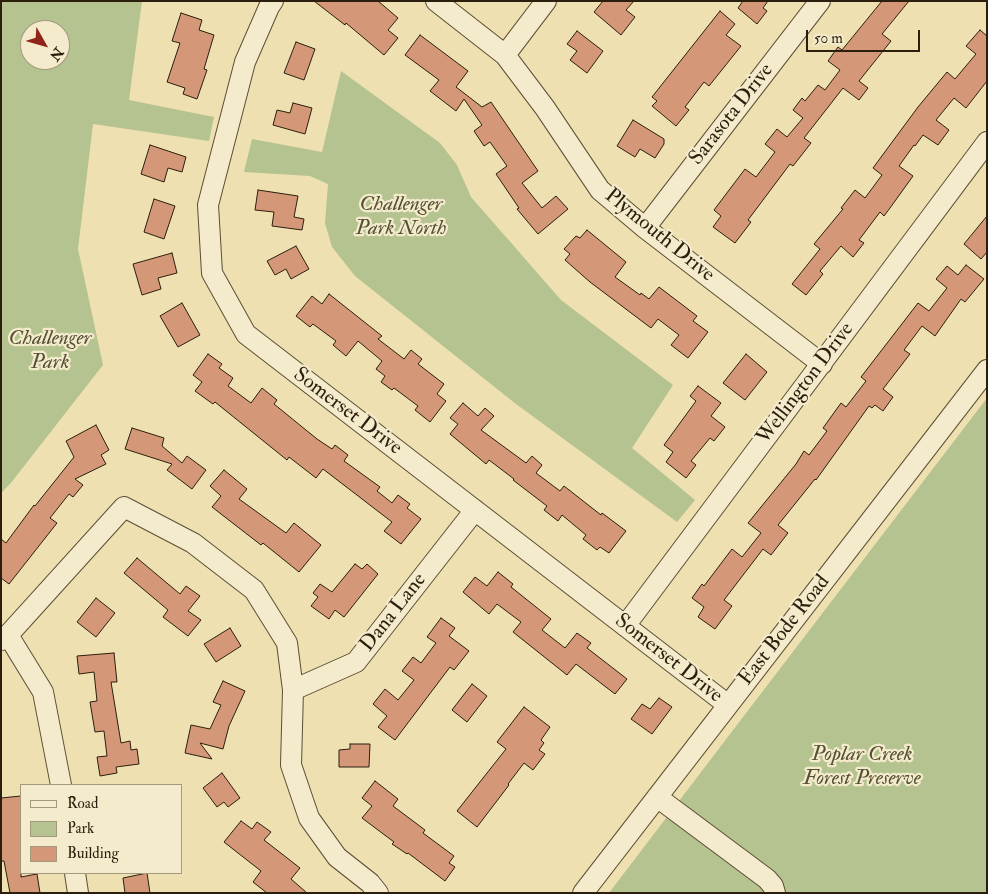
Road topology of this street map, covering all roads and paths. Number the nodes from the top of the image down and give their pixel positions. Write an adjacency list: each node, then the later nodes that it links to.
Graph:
1 (273, 1): 10 (street, Somerset Drive)
2 (436, 1): 5 (street, Plymouth Drive)
3 (546, 1): 5 (street)
4 (820, 1): 7 (street, Sarasota Drive)
5 (505, 55): 7 (street, Plymouth Drive)
6 (987, 142): 8 (street, Wellington Drive)
7 (645, 228): 8 (street, Plymouth Drive)
8 (822, 364): 11 (street, Wellington Drive)
9 (987, 370): 14 (street, East Bode Road)
10 (475, 510): 11 (street, Somerset Drive); 13 (street, Dana Lane)
11 (625, 626): 14 (street, Somerset Drive)
12 (5, 638): 13 (street); 15 (street)
13 (293, 690): 19 (street)
14 (728, 705): 16 (street, East Bode Road)
15 (61, 784)
16 (657, 797): 20 (street, East Bode Road); 21 (street)
17 (75, 874): 18 (street)
18 (78, 893)
19 (378, 893)
20 (583, 893)
21 (775, 893)

